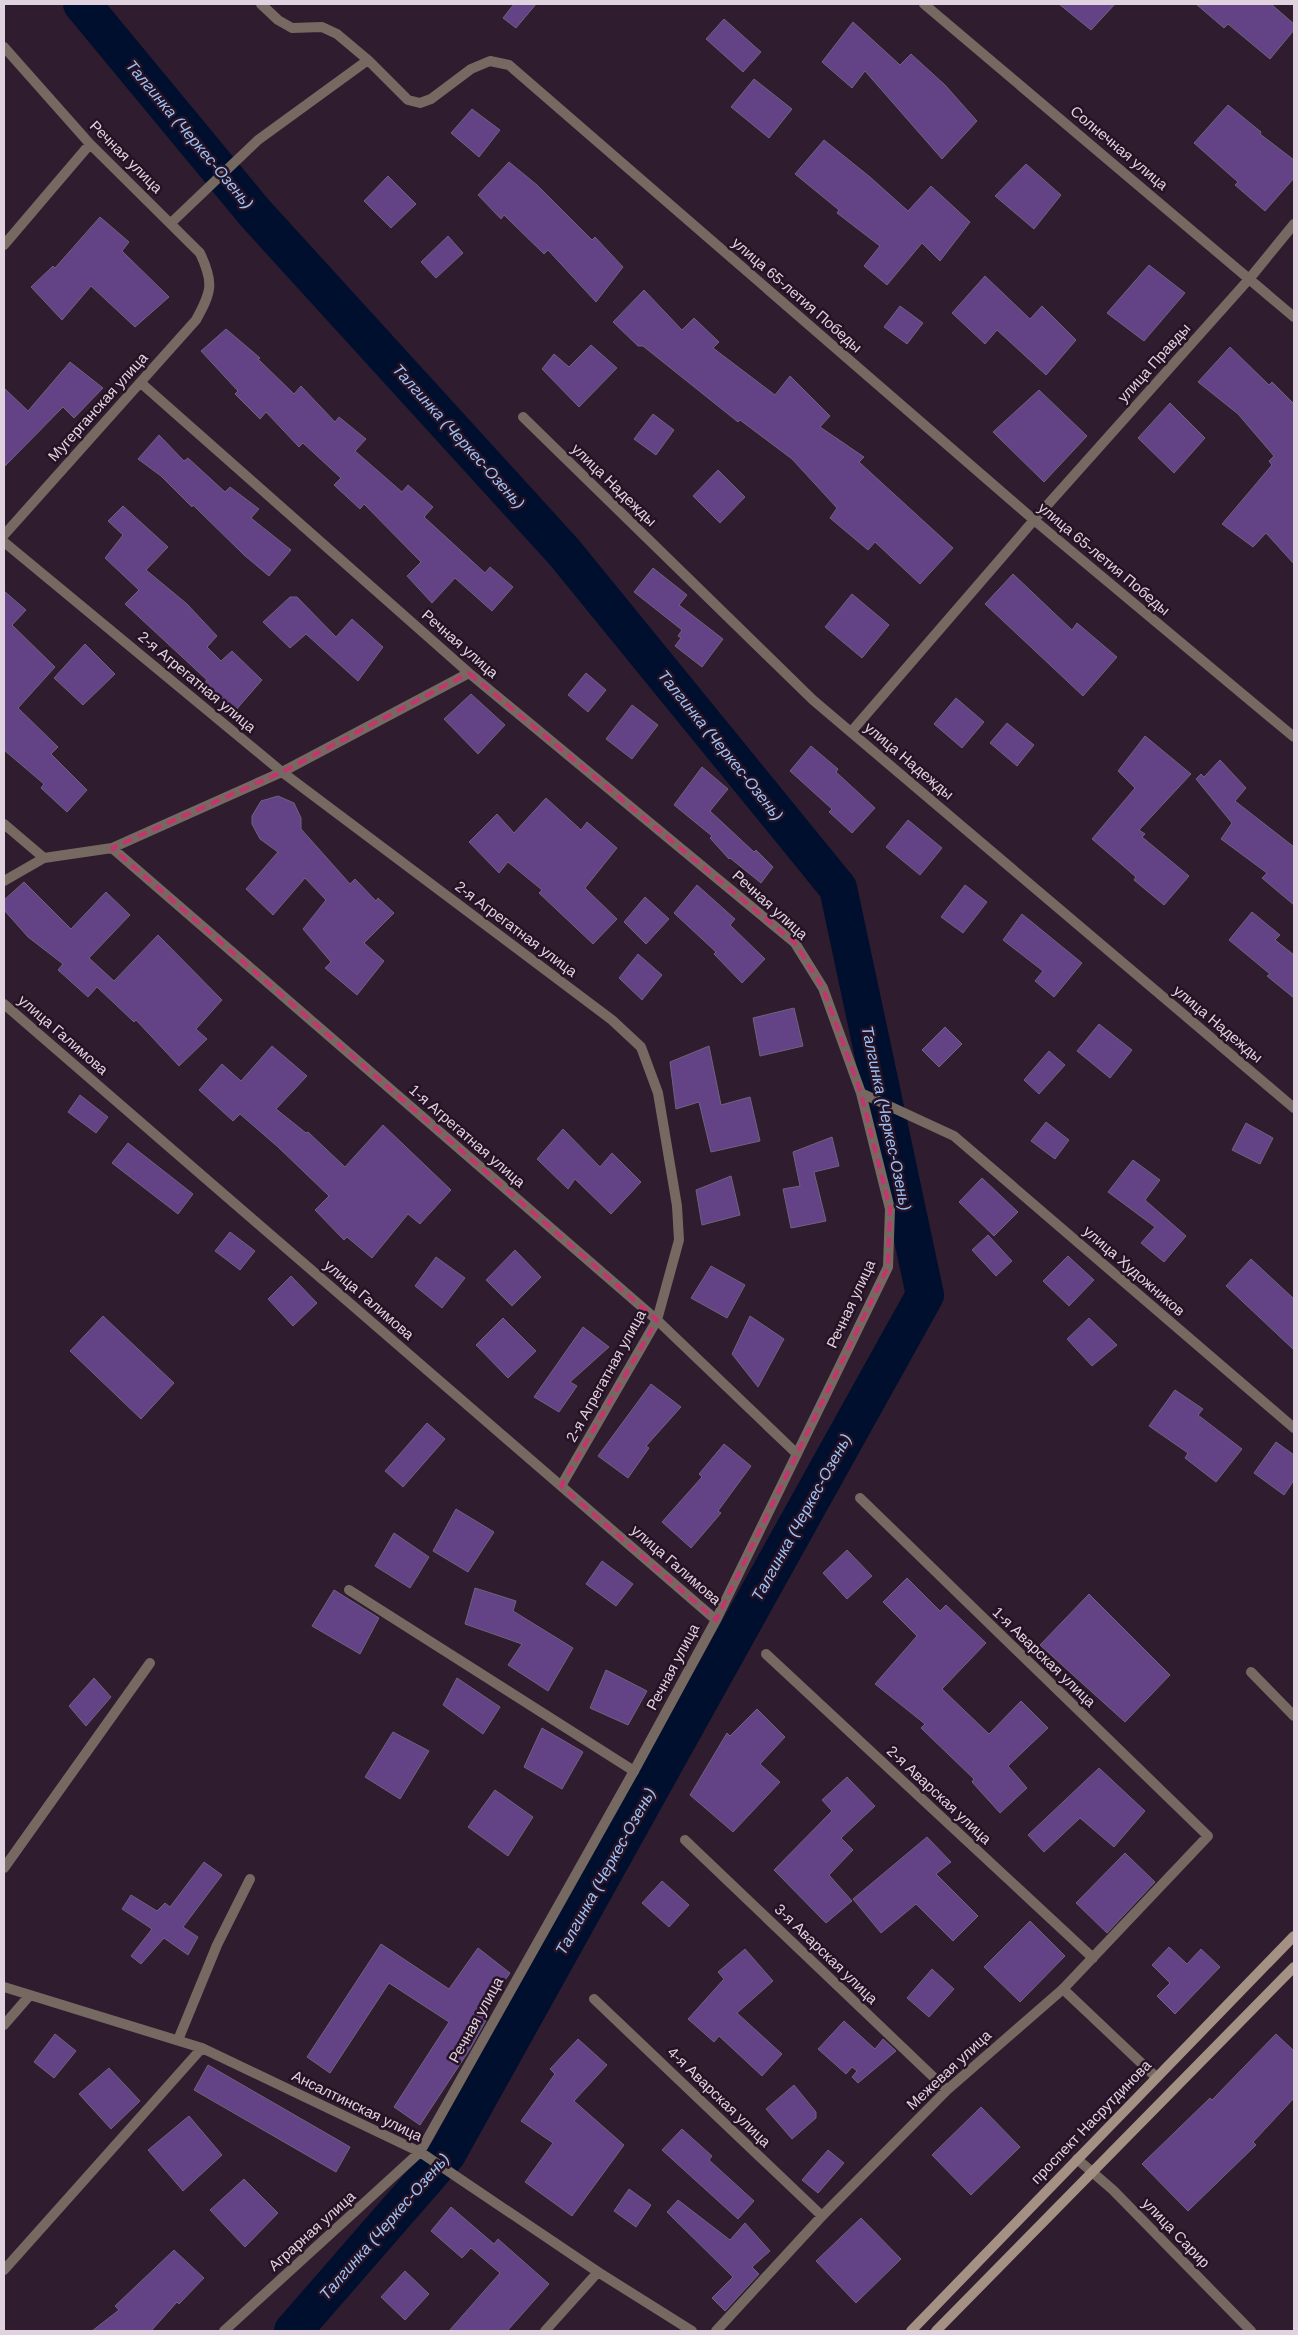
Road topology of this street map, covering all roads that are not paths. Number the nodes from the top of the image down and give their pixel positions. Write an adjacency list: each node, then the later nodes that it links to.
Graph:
1 (261, 4): 4 (street, улица 65-летия Победы)
2 (924, 4): 9 (street, Солнечная улица)
3 (4, 47): 5 (street, Речная улица)
4 (368, 60): 6 (street); 14 (street, улица 65-летия Победы)
5 (90, 144): 6 (street, Речная улица); 8 (street)
6 (172, 222): 10 (street, Речная улица)
7 (1294, 224): 9 (street, улица Правды)
8 (4, 246)
9 (1250, 278): 11 (street, Солнечная улица); 14 (street, улица Правды)
10 (210, 296): 12 (street, Мугерганская улица)
11 (1294, 316)
12 (141, 383): 15 (street, Мугерганская улица); 17 (street, Речная улица)
13 (523, 417): 18 (street, улица Надежды)
14 (1034, 520): 18 (street, улица Правды); 19 (street, улица 65-летия Победы)
15 (4, 535)
16 (4, 542): 20 (street, 2-я Агрегатная улица)
17 (469, 672): 20 (street); 26 (street, Речная улица)
18 (851, 732): 27 (street, улица Надежды)
19 (1294, 737)
20 (282, 772): 22 (street); 28 (street, 2-я Агрегатная улица)
21 (4, 824): 23 (street)
22 (112, 848): 23 (street); 28 (street, 1-я Агрегатная улица)
23 (44, 858): 24 (street)
24 (4, 881)
25 (4, 1004): 31 (street, улица Галимова)
26 (861, 1094): 29 (street, улица Художников); 30 (street, Речная улица)
27 (1294, 1108)
28 (657, 1320): 30 (street, 1-я Агрегатная улица); 31 (street, 2-я Агрегатная улица)
29 (1294, 1428)
30 (796, 1454): 34 (street, Речная улица)
31 (561, 1486): 34 (street, улица Галимова)
32 (860, 1498): 40 (street, 1-я Аварская улица)
33 (349, 1590): 39 (street)
34 (716, 1620): 39 (street, Речная улица)
35 (766, 1654): 45 (street, 2-я Аварская улица)
36 (150, 1663): 42 (street)
37 (1251, 1672): 38 (street)
38 (1294, 1716)
39 (634, 1771): 56 (street, Речная улица)
40 (1208, 1836): 45 (street, Межевая улица)
41 (685, 1840): 55 (street, 3-я Аварская улица)
42 (4, 1868)
43 (250, 1879): 52 (street)
44 (1294, 1936): 54 (main road, проспект Насрутдинова)
45 (1093, 1958): 48 (street, Межевая улица)
46 (1294, 1967): 58 (main road)
47 (4, 1987): 49 (street, Ансалтинская улица)
48 (1064, 1988): 54 (street); 55 (street, Межевая улица)
49 (30, 1995): 51 (street); 52 (street, Ансалтинская улица)
50 (594, 1999): 59 (street, 4-я Аварская улица)
51 (4, 2025)
52 (178, 2040): 53 (street, Ансалтинская улица)
53 (202, 2048): 56 (street, Ансалтинская улица); 60 (street)
54 (1156, 2077): 57 (main road, проспект Насрутдинова)
55 (947, 2090): 59 (street, Межевая улица)
56 (420, 2152): 61 (street, Ансалтинская улица); 62 (street, Аграрная улица)
57 (1077, 2159): 58 (street, улица Сарир); 66 (main road, проспект Насрутдинова)
58 (1091, 2173): 67 (main road); 68 (street, улица Сарир)
59 (822, 2216): 65 (street, Межевая улица)
60 (4, 2270)
61 (598, 2272): 63 (street); 64 (street, Ансалтинская улица)
62 (224, 2331)
63 (545, 2331)
64 (692, 2331)
65 (716, 2331)
66 (911, 2331)
67 (936, 2331)
68 (1251, 2331)

